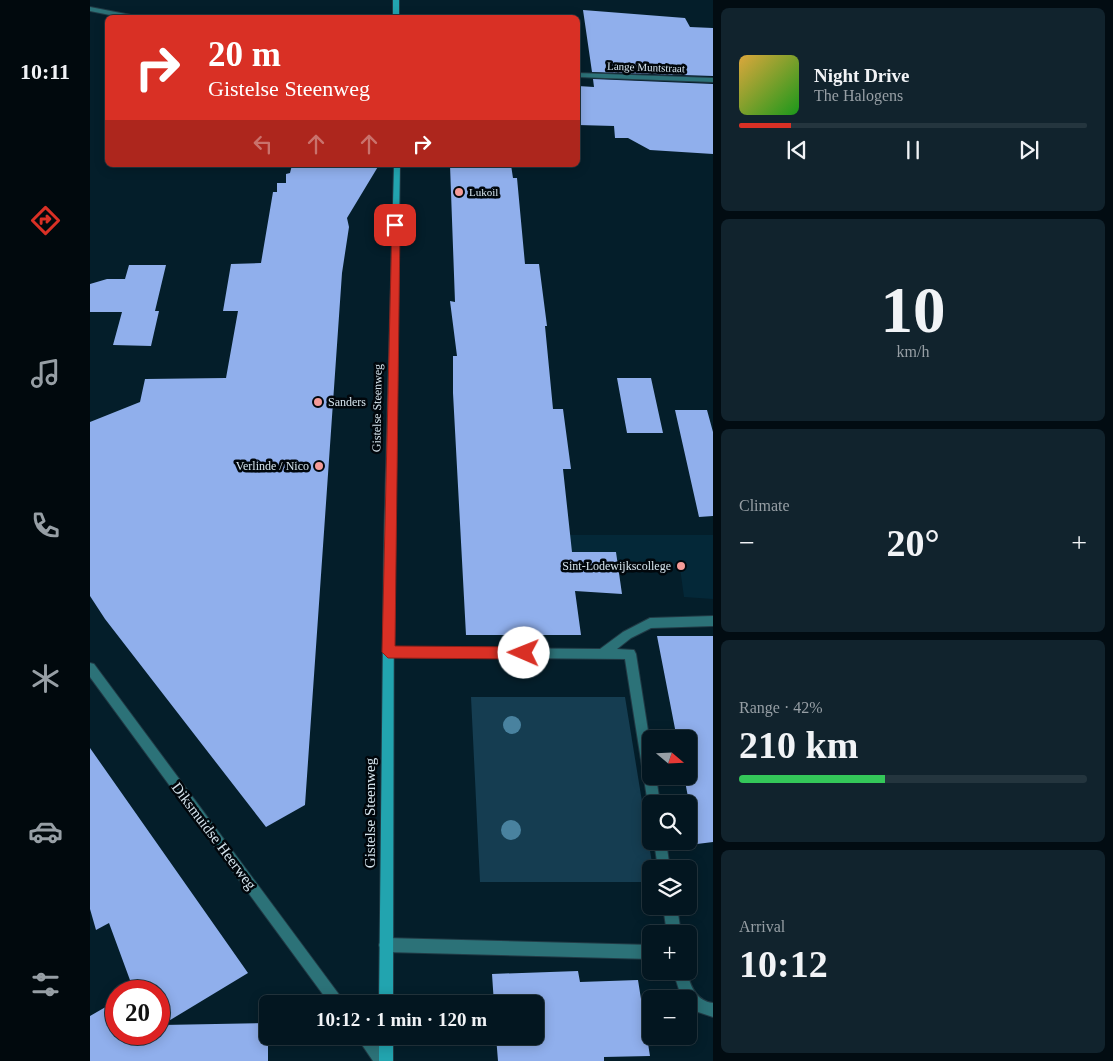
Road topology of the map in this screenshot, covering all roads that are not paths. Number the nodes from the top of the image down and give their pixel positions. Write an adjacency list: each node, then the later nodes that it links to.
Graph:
1 (396, 0): 4 (main road)
2 (90, 9): 3 (street)
3 (121, 15)
4 (396, 15)
5 (580, 74): 6 (street, Lange Muntstraat)
6 (713, 80)
7 (397, 167): 9 (main road, Gistelse Steenweg)
8 (713, 621): 10 (street)
9 (388, 652): 10 (street); 13 (main road, Gistelse Steenweg)
10 (602, 654): 12 (street)
11 (90, 668): 16 (street, Diksmuidse Heerweg)
12 (653, 795)
13 (386, 945): 14 (street); 17 (main road, Gistelse Steenweg)
14 (642, 952)
15 (683, 980): 18 (street)
16 (332, 995)
17 (386, 995)
18 (713, 1010)
19 (370, 1045): 21 (street)
20 (386, 1045): 22 (main road)
21 (382, 1061)
22 (386, 1061)

